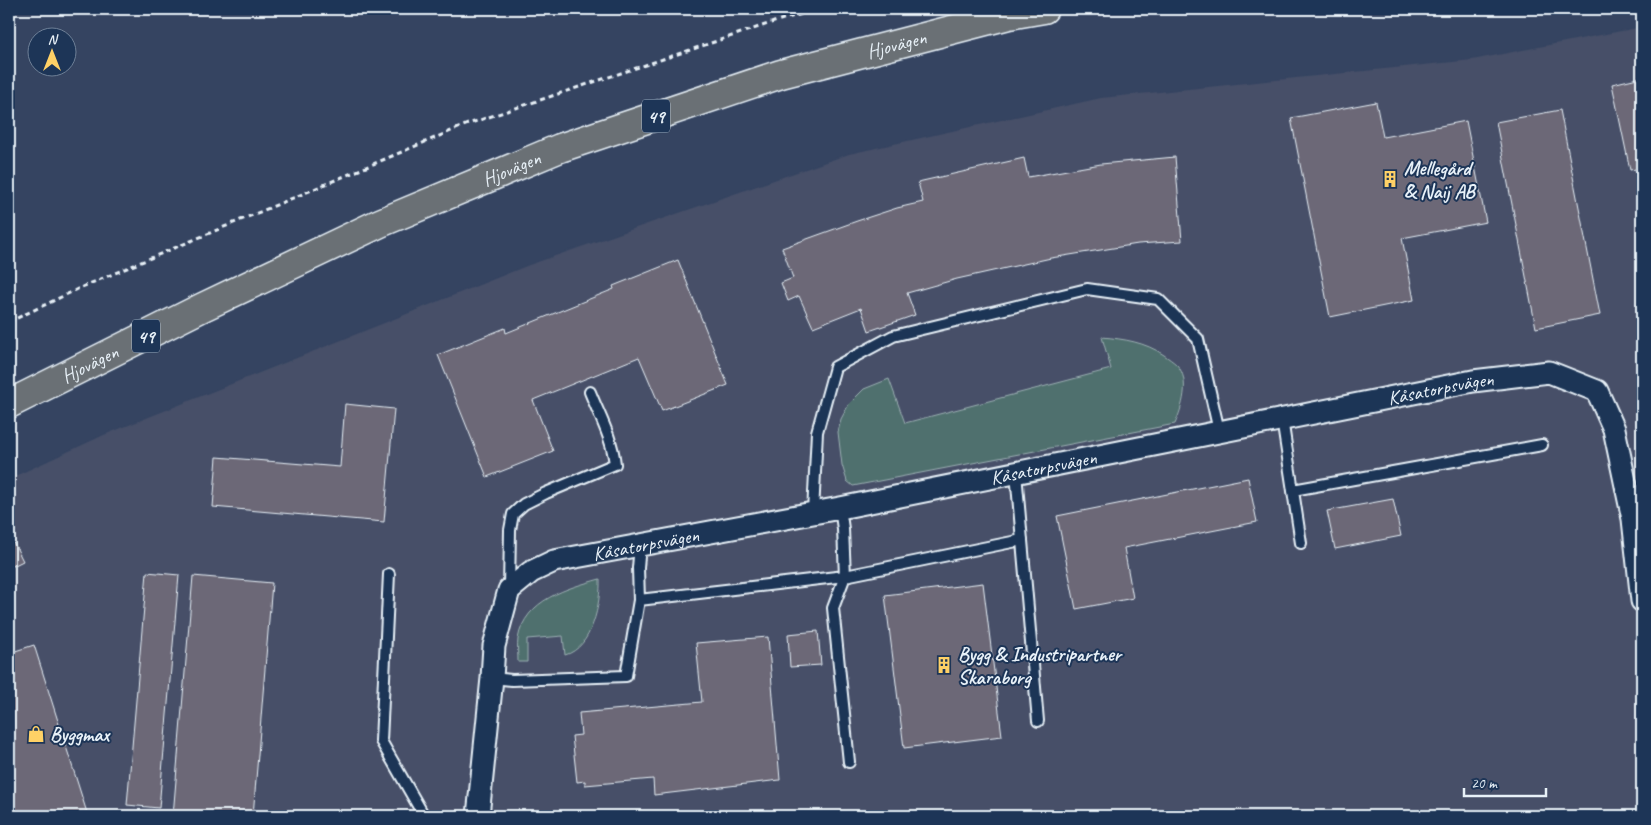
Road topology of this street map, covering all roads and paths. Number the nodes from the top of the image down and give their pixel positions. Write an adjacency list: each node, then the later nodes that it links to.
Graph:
1 (822, 9): 3 (path)
2 (1044, 9): 5 (main road, Hjovägen / 49)
3 (9, 322)
4 (590, 392): 18 (lane)
5 (9, 404)
6 (1282, 419): 7 (street, Kåsatorpsvägen); 10 (lane); 20 (street, Kåsatorpsvägen)
7 (1219, 431): 9 (street, Kåsatorpsvägen); 12 (lane)
8 (1542, 446): 10 (lane)
9 (1016, 473): 11 (street, Kåsatorpsvägen); 13 (lane)
10 (1293, 490): 14 (lane)
11 (840, 508): 12 (street, Kåsatorpsvägen); 17 (lane)
12 (813, 513): 15 (street, Kåsatorpsvägen)
13 (1022, 540): 17 (lane); 22 (lane)
14 (1301, 543)
15 (640, 545): 18 (street, Kåsatorpsvägen); 19 (lane)
16 (389, 574): 24 (lane)
17 (845, 576): 19 (lane); 23 (lane)
18 (509, 590): 21 (street)
19 (638, 600): 21 (lane)
20 (1642, 601)
21 (492, 678): 25 (street)
22 (1038, 721)
23 (849, 762)
24 (424, 816)
25 (478, 816)

